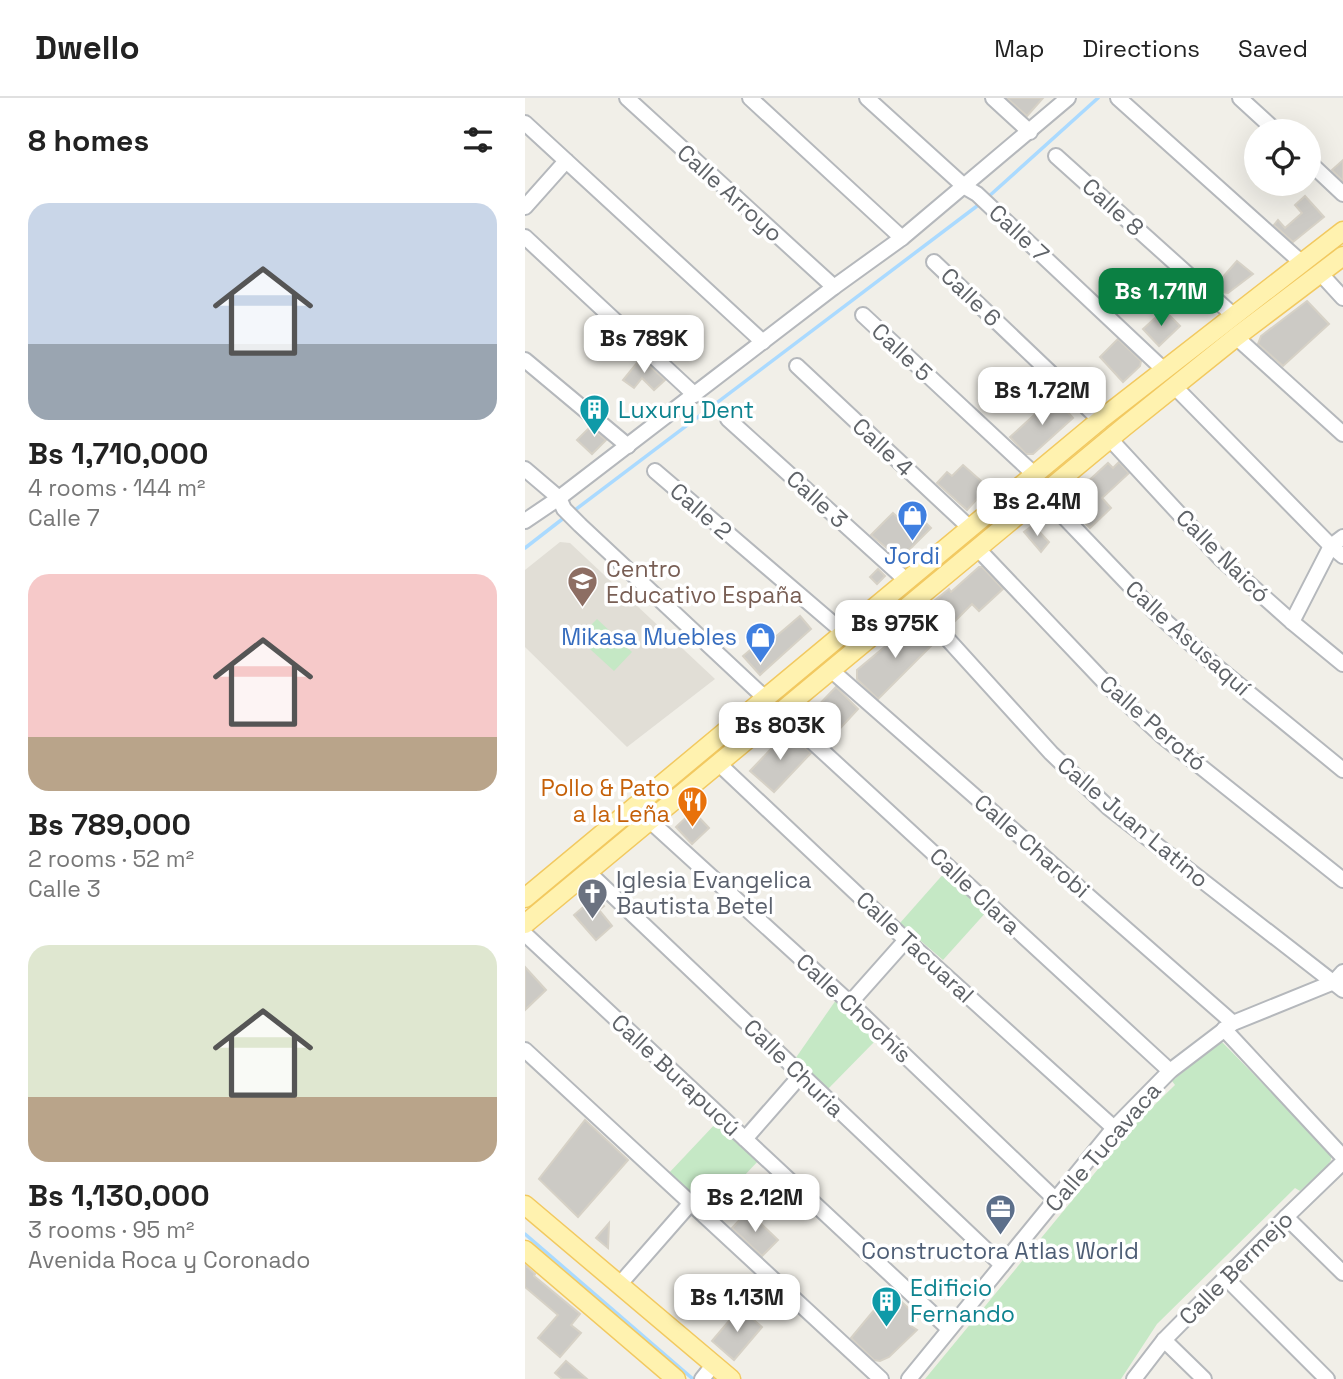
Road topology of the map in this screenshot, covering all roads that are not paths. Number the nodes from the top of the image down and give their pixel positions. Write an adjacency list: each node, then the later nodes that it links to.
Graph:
1 (627, 98): 25 (street, Calle Arroyo)
2 (750, 98): 19 (street)
3 (867, 98): 14 (street, Calle 7)
4 (993, 98): 10 (street)
5 (1068, 98): 10 (street)
6 (1118, 98): 23 (street)
7 (1240, 98): 8 (street)
8 (1263, 119)
9 (525, 123): 12 (street)
10 (1030, 132): 14 (street)
11 (1056, 156): 28 (street, Calle 8)
12 (566, 161): 16 (street); 31 (street)
13 (1321, 173): 15 (street)
14 (971, 190): 19 (street); 35 (street, Calle 7)
15 (1343, 194)
16 (525, 207)
17 (1343, 231): 23 (main road)
18 (525, 237): 37 (street)
19 (902, 238): 25 (street)
20 (1343, 241): 24 (main road)
21 (1343, 256): 24 (main road)
22 (934, 262): 39 (street, Calle 6)
23 (1302, 263): 26 (main road)
24 (1321, 274): 26 (main road); 27 (street); 30 (main road)
25 (834, 287): 31 (street)
26 (1254, 298): 28 (main road)
27 (1343, 299)
28 (1233, 315): 35 (main road)
29 (863, 316): 45 (street, Calle 5)
30 (1236, 337): 32 (main road); 41 (street)
31 (763, 342): 37 (street)
32 (1221, 349): 35 (main road); 36 (main road)
33 (525, 360): 42 (street)
34 (797, 366): 49 (street, Calle 4)
35 (1163, 369): 39 (main road); 40 (main road)
36 (1175, 387): 40 (main road); 51 (street)
37 (695, 395): 42 (street)
38 (729, 419): 54 (street, Calle 3)
39 (1100, 420): 45 (main road)
40 (1117, 433): 46 (main road); 56 (street, Calle Naicó)
41 (1343, 434)
42 (628, 446): 47 (street)
43 (525, 469): 47 (street)
44 (655, 471): 57 (street, Calle 2)
45 (1029, 479): 49 (main road); 52 (main road)
46 (1043, 495): 52 (main road); 63 (street, Calle Asusaquí)
47 (561, 504): 48 (street); 60 (street)
48 (525, 521)
49 (970, 528): 54 (main road)
50 (1343, 537): 51 (street)
51 (1331, 546): 53 (street); 56 (street)
52 (978, 549): 54 (main road); 55 (main road); 68 (street, Calle Perotó)
53 (1343, 556)
54 (910, 576): 57 (main road)
55 (914, 602): 59 (main road); 72 (street, Calle Juan Latino)
56 (1292, 622): 58 (street, Calle Naicó)
57 (843, 632): 60 (main road)
58 (1343, 664)
59 (828, 672): 60 (main road); 61 (main road); 74 (street, Calle Charobi)
60 (765, 698): 62 (main road); 65 (main road)
61 (780, 712): 62 (main road); 76 (street, Calle Clara)
62 (722, 760): 64 (main road); 71 (street, Calle Tacuaral)
63 (1343, 770)
64 (649, 820): 66 (main road); 73 (street, Calle Chochís)
65 (607, 828): 66 (main road); 67 (main road)
66 (587, 870): 70 (main road); 77 (street, Calle Churia)
67 (555, 873): 69 (main road); 70 (main road)
68 (1343, 880)
69 (525, 898)
70 (526, 927): 79 (street, Calle Burapucú)
71 (906, 940): 73 (street); 78 (street, Calle Tacuaral)
72 (1340, 981): 74 (street, Calle Tucavaca)
73 (850, 1003): 81 (street, Calle Chochís)
74 (1228, 1026): 76 (street, Calle Tucavaca); 80 (street, Calle Charobi)
75 (525, 1050): 82 (street)
76 (1170, 1071): 78 (street, Calle Tucavaca)
77 (801, 1075): 79 (street); 86 (street, Calle Churia)
78 (1114, 1128): 81 (street, Calle Tucavaca)
79 (745, 1139): 90 (street, Calle Burapucú)
80 (1343, 1160): 84 (street, Calle Bermejo)
81 (1056, 1200): 86 (street, Calle Tucavaca)
82 (690, 1204): 89 (street); 95 (street)
83 (525, 1205): 89 (main road)
84 (1286, 1217): 87 (street); 88 (street, Calle Bermejo)
85 (525, 1250): 93 (main road)
86 (1002, 1265): 90 (street, Calle Tucavaca)
87 (1343, 1273)
88 (1226, 1278): 91 (street, Calle Bermejo); 99 (street)
89 (619, 1285): 92 (main road)
90 (949, 1329): 96 (street, Calle Tucavaca)
91 (1164, 1340): 97 (street, Calle Bermejo); 98 (street)
92 (707, 1372): 94 (main road)
93 (676, 1379)
94 (731, 1379)
95 (881, 1379)
96 (909, 1379)
97 (1134, 1379)
98 (1204, 1379)
99 (1327, 1379)

